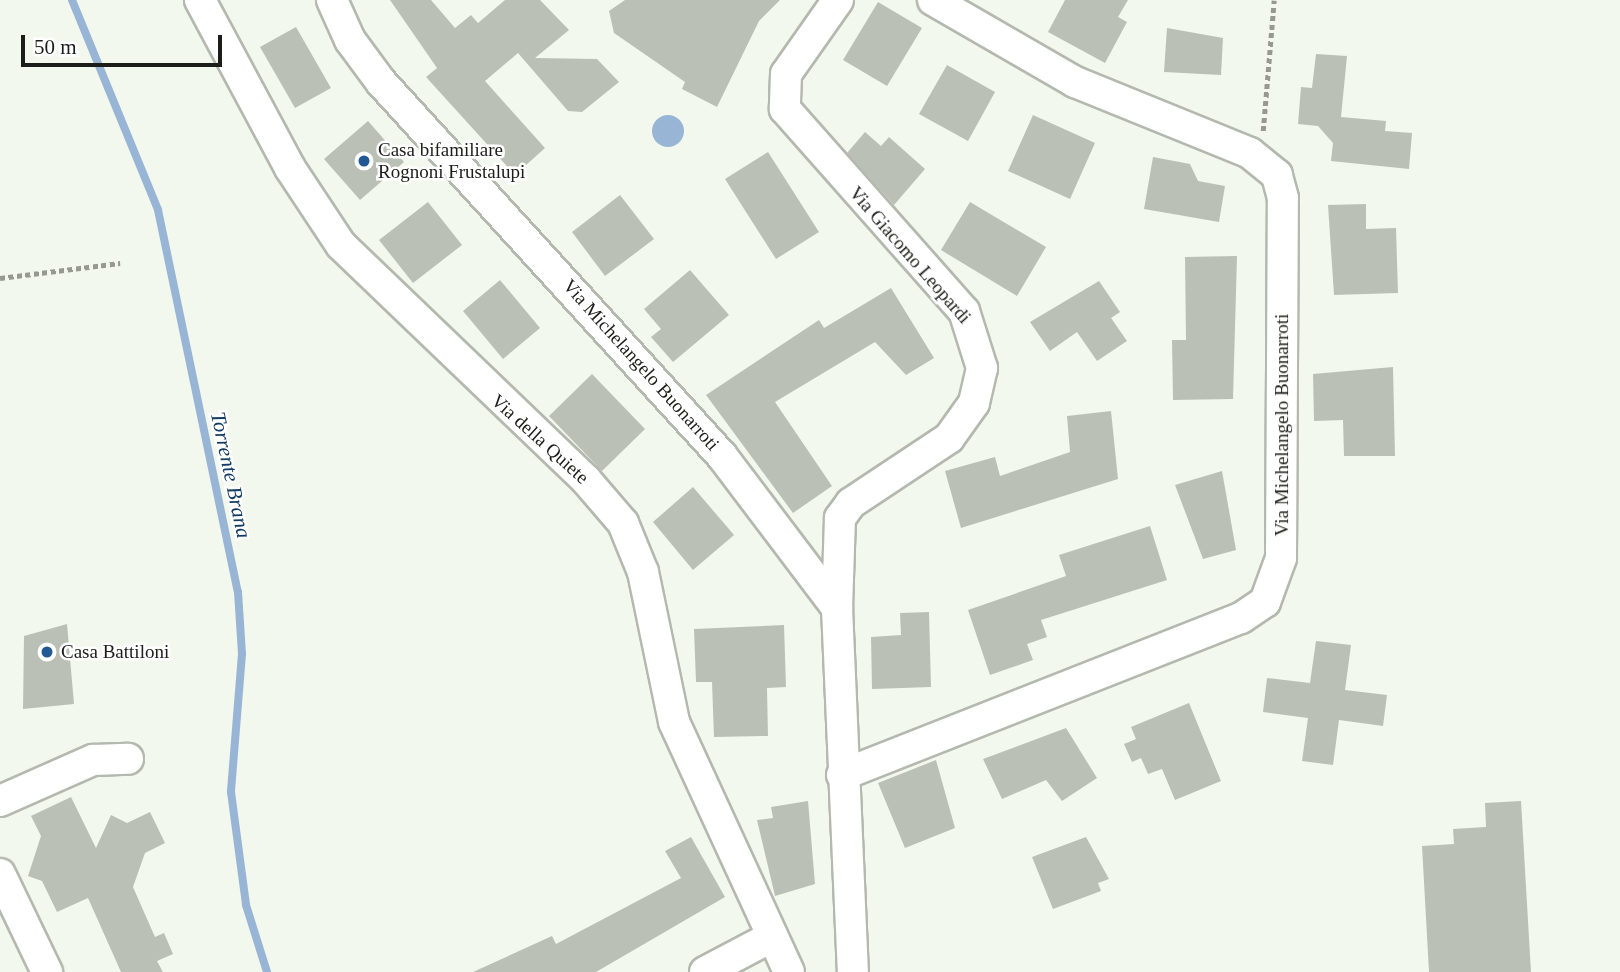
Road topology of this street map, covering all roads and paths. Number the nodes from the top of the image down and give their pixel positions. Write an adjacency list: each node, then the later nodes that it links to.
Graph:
1 (200, 0): 14 (street, Via della Quiete)
2 (332, 0): 9 (street, Via Michelangelo Buonarroti)
3 (838, 0): 9 (street, Via Giacomo Leopardi)
4 (933, 0): 6 (street)
5 (1274, 0): 6 (path)
6 (1261, 160): 11 (street, Via Michelangelo Buonarroti)
7 (120, 263): 8 (path)
8 (0, 278)
9 (837, 608): 11 (street)
10 (128, 759): 12 (street)
11 (842, 775): 18 (street)
12 (0, 801)
13 (0, 874): 15 (street)
14 (771, 937): 16 (street); 17 (street, Via della Quiete)
15 (47, 972)
16 (705, 972)
17 (789, 972)
18 (853, 972)

